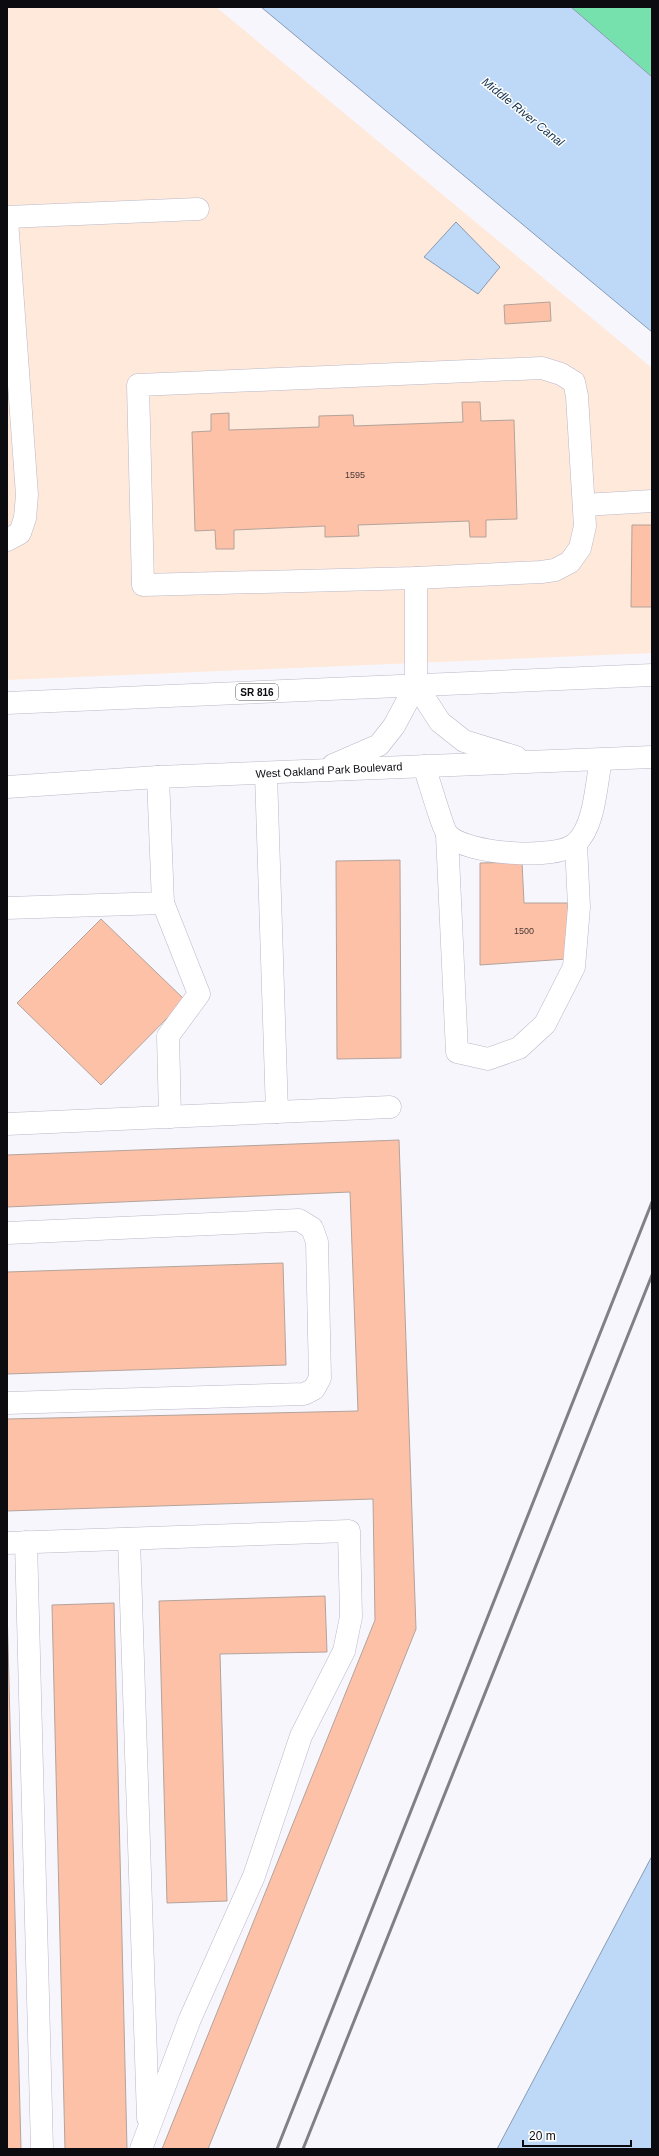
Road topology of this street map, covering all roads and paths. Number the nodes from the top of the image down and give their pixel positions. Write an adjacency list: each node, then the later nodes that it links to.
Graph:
1 (198, 209): 2 (main road)
2 (7, 217)
3 (7, 220): 6 (main road)
4 (652, 501): 5 (main road)
5 (584, 505): 7 (main road); 7 (main road)
6 (7, 540)
7 (416, 578): 9 (main road)
8 (652, 675): 9 (main road, SR 816)
9 (416, 685): 10 (main road, SR 816); 13 (main road); 15 (main road)
10 (7, 703)
11 (652, 758): 12 (main road, West Oakland Park Boulevard)
12 (601, 760): 13 (main road, West Oakland Park Boulevard); 20 (main road)
13 (534, 762): 14 (main road, West Oakland Park Boulevard)
14 (424, 766): 15 (main road, West Oakland Park Boulevard); 19 (main road)
15 (322, 770): 16 (main road, West Oakland Park Boulevard)
16 (266, 774): 17 (main road, West Oakland Park Boulevard); 24 (main road)
17 (158, 777): 18 (main road, West Oakland Park Boulevard); 21 (main road)
18 (7, 787)
19 (447, 835): 20 (main road); 20 (main road)
20 (576, 844)
21 (163, 903): 22 (main road); 25 (main road)
22 (7, 908)
23 (390, 1107): 24 (main road)
24 (277, 1112): 25 (main road)
25 (170, 1117): 26 (main road)
26 (7, 1124)
27 (7, 1233): 28 (main road)
28 (7, 1403)
29 (129, 1538): 30 (main road); 31 (main road); 31 (main road)
30 (16, 1542): 32 (main road)
31 (145, 2139)
32 (42, 2149)

